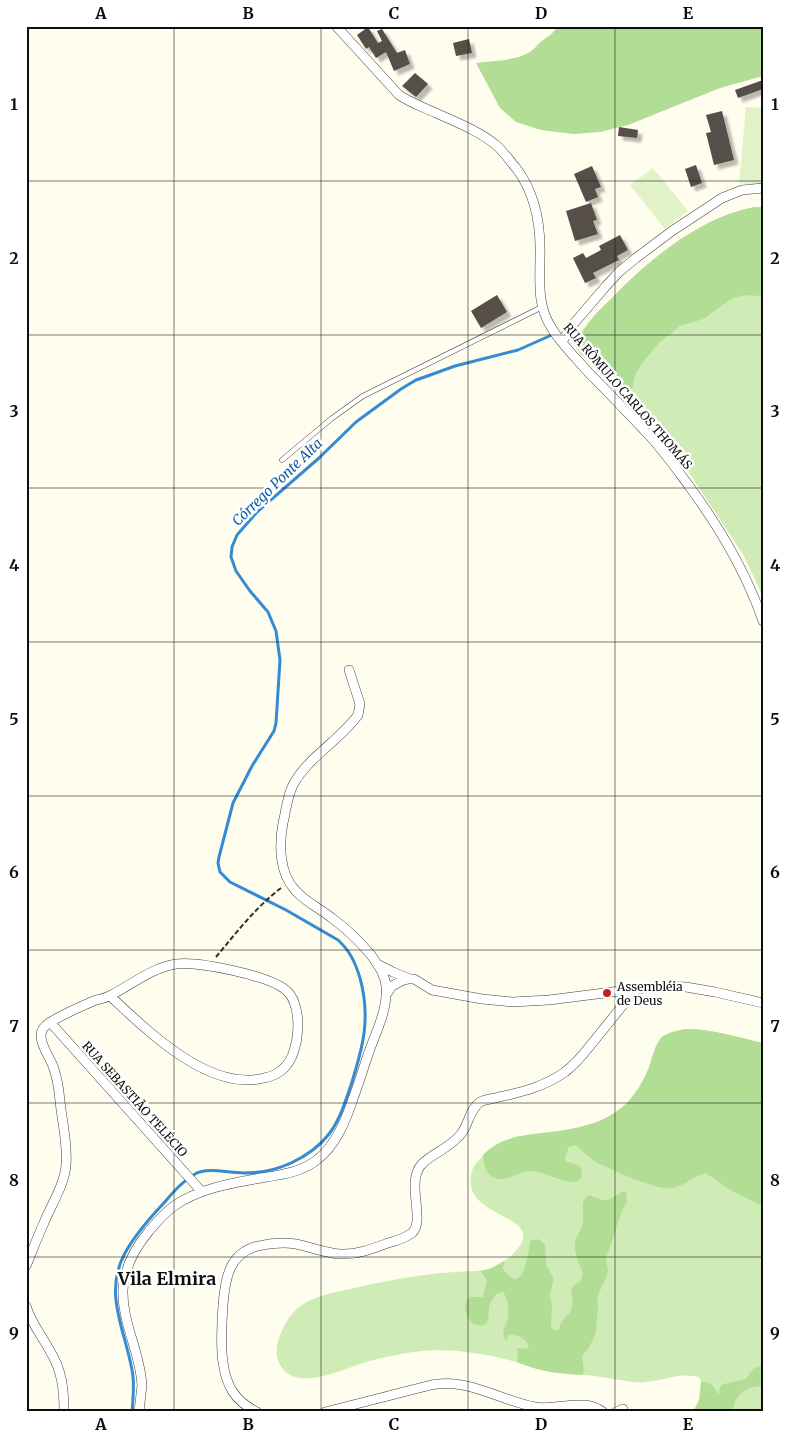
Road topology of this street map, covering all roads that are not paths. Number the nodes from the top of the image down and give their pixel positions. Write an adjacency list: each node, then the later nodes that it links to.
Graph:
1 (336, 26): 3 (street, RUA RÔMULO CARLOS THOMÁS)
2 (763, 188): 4 (street)
3 (542, 307): 4 (street, RUA RÔMULO CARLOS THOMÁS); 5 (lane)
4 (562, 342): 6 (street, RUA RÔMULO CARLOS THOMÁS)
5 (282, 460)
6 (763, 621)
7 (349, 670): 8 (street)
8 (376, 963): 9 (street); 12 (street)
9 (414, 979): 10 (street); 12 (street)
10 (636, 989): 13 (street); 21 (street)
11 (110, 996): 11 (street); 14 (street)
12 (386, 997): 15 (street)
13 (763, 1003)
14 (50, 1022): 15 (street, RUA SEBASTIÃO TELÉCIO); 16 (street)
15 (202, 1192): 20 (street)
16 (26, 1266)
17 (26, 1306): 19 (street)
18 (360, 1407): 22 (street); 23 (street)
19 (64, 1412)
20 (139, 1412)
21 (258, 1412)
22 (325, 1412)
23 (603, 1412)

